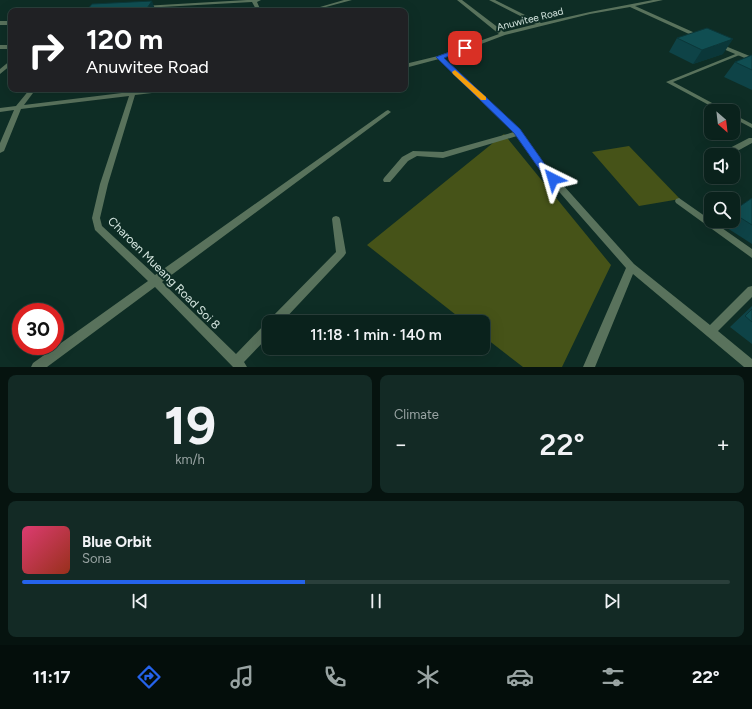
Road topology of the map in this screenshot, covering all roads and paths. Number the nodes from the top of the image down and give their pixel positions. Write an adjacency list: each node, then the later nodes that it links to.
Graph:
1 (350, 0): 8 (street)
2 (459, 0): 12 (street)
3 (491, 0): 11 (street)
4 (661, 0): 6 (street, Anuwitee Road)
5 (257, 1): 10 (street)
6 (630, 6): 11 (street, Anuwitee Road); 13 (street)
7 (140, 7): 9 (street)
8 (322, 7)
9 (152, 8)
10 (175, 8)
11 (541, 25): 12 (street, Anuwitee Road)
12 (503, 34): 14 (street, Anuwitee Road)
13 (740, 54): 15 (street); 21 (lane)
14 (440, 57): 17 (street, Anuwitee Road); 27 (street)
15 (752, 60)
16 (8, 65): 18 (street)
17 (408, 65)
18 (0, 72)
19 (30, 92): 22 (street)
20 (133, 92): 22 (street); 36 (street, Charoen Mueang Road Soi 8)
21 (711, 104)
22 (19, 107): 23 (street); 30 (street)
23 (0, 110)
24 (388, 112): 36 (street)
25 (740, 120): 26 (lane)
26 (752, 126)
27 (518, 133): 31 (street); 35 (street)
28 (752, 140): 29 (street)
29 (737, 148)
30 (0, 151)
31 (387, 180)
32 (678, 202): 34 (street)
33 (336, 219): 38 (street)
34 (752, 254)
35 (631, 267): 39 (street); 44 (street)
36 (156, 282): 41 (street, Charoen Mueang Road Soi 8); 43 (street)
37 (752, 290): 39 (street)
38 (282, 315)
39 (710, 332): 42 (street)
40 (262, 337): 41 (street)
41 (239, 365)
42 (752, 366)
43 (36, 367)
44 (589, 367)

